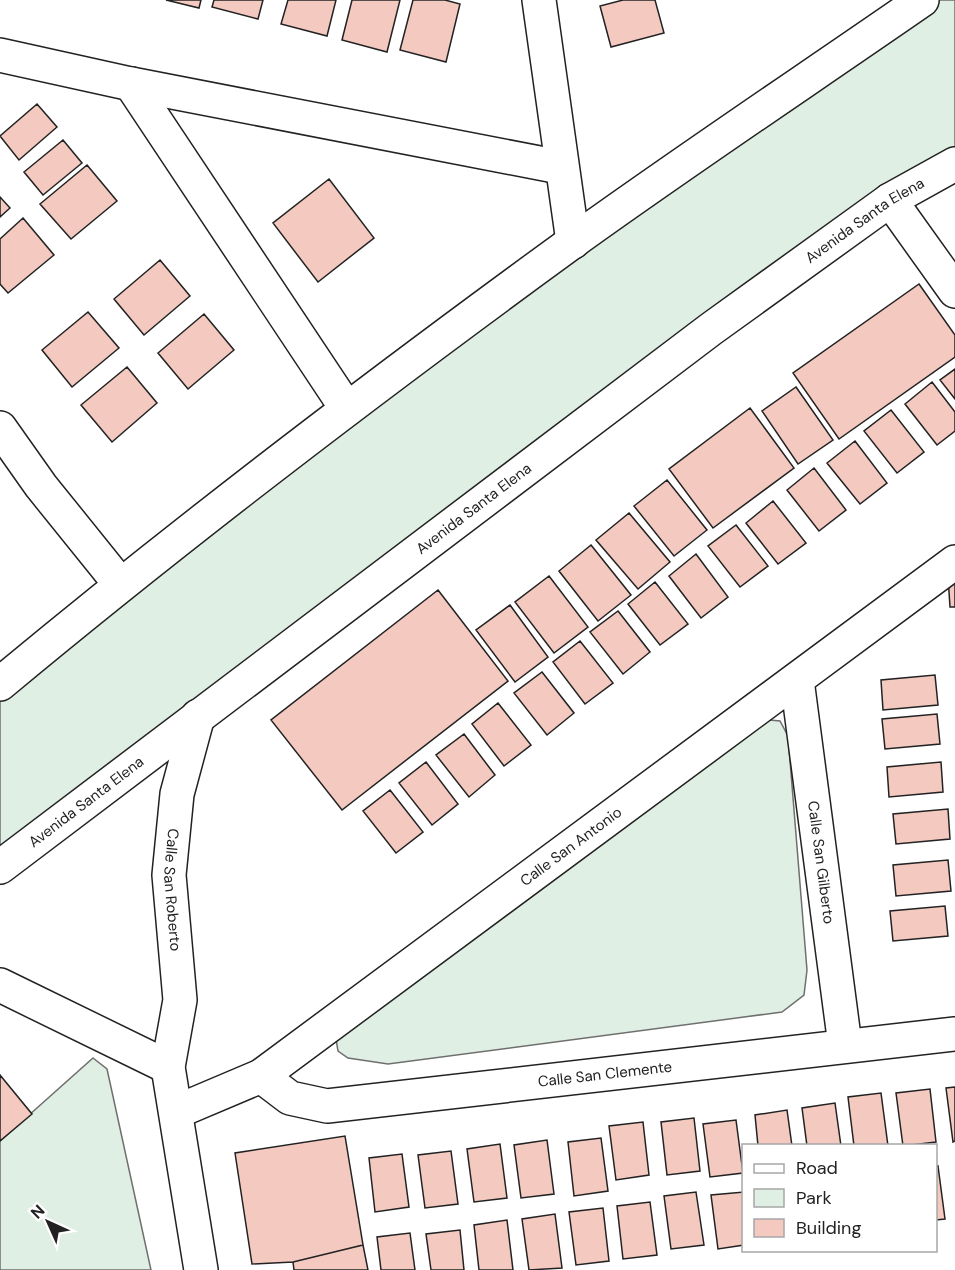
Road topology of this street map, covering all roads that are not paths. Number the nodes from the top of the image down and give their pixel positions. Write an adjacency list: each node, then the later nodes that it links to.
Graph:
1 (539, 0): 6 (street)
2 (922, 0): 8 (street)
3 (0, 55): 4 (street)
4 (131, 84): 6 (street); 10 (street)
5 (955, 164): 7 (street, Avenida Santa Elena)
6 (561, 167): 8 (street)
7 (890, 200): 9 (street); 16 (street, Avenida Santa Elena)
8 (573, 242): 10 (street)
9 (955, 291)
10 (347, 409): 13 (street)
11 (0, 428): 13 (street)
12 (955, 562): 14 (street, Calle San Antonio)
13 (120, 584): 15 (street)
14 (797, 680): 20 (street, Calle San Gilberto); 22 (street, Calle San Antonio)
15 (0, 684)
16 (198, 716): 17 (street, Avenida Santa Elena); 21 (street, Calle San Roberto)
17 (0, 867)
18 (0, 985): 21 (street)
19 (955, 1034): 20 (street, Calle San Clemente)
20 (845, 1044): 22 (street, Calle San Clemente)
21 (168, 1067): 23 (street, Calle San Roberto)
22 (261, 1076): 23 (street, Calle San Antonio)
23 (176, 1112): 24 (street, Calle San Roberto)
24 (201, 1270)

